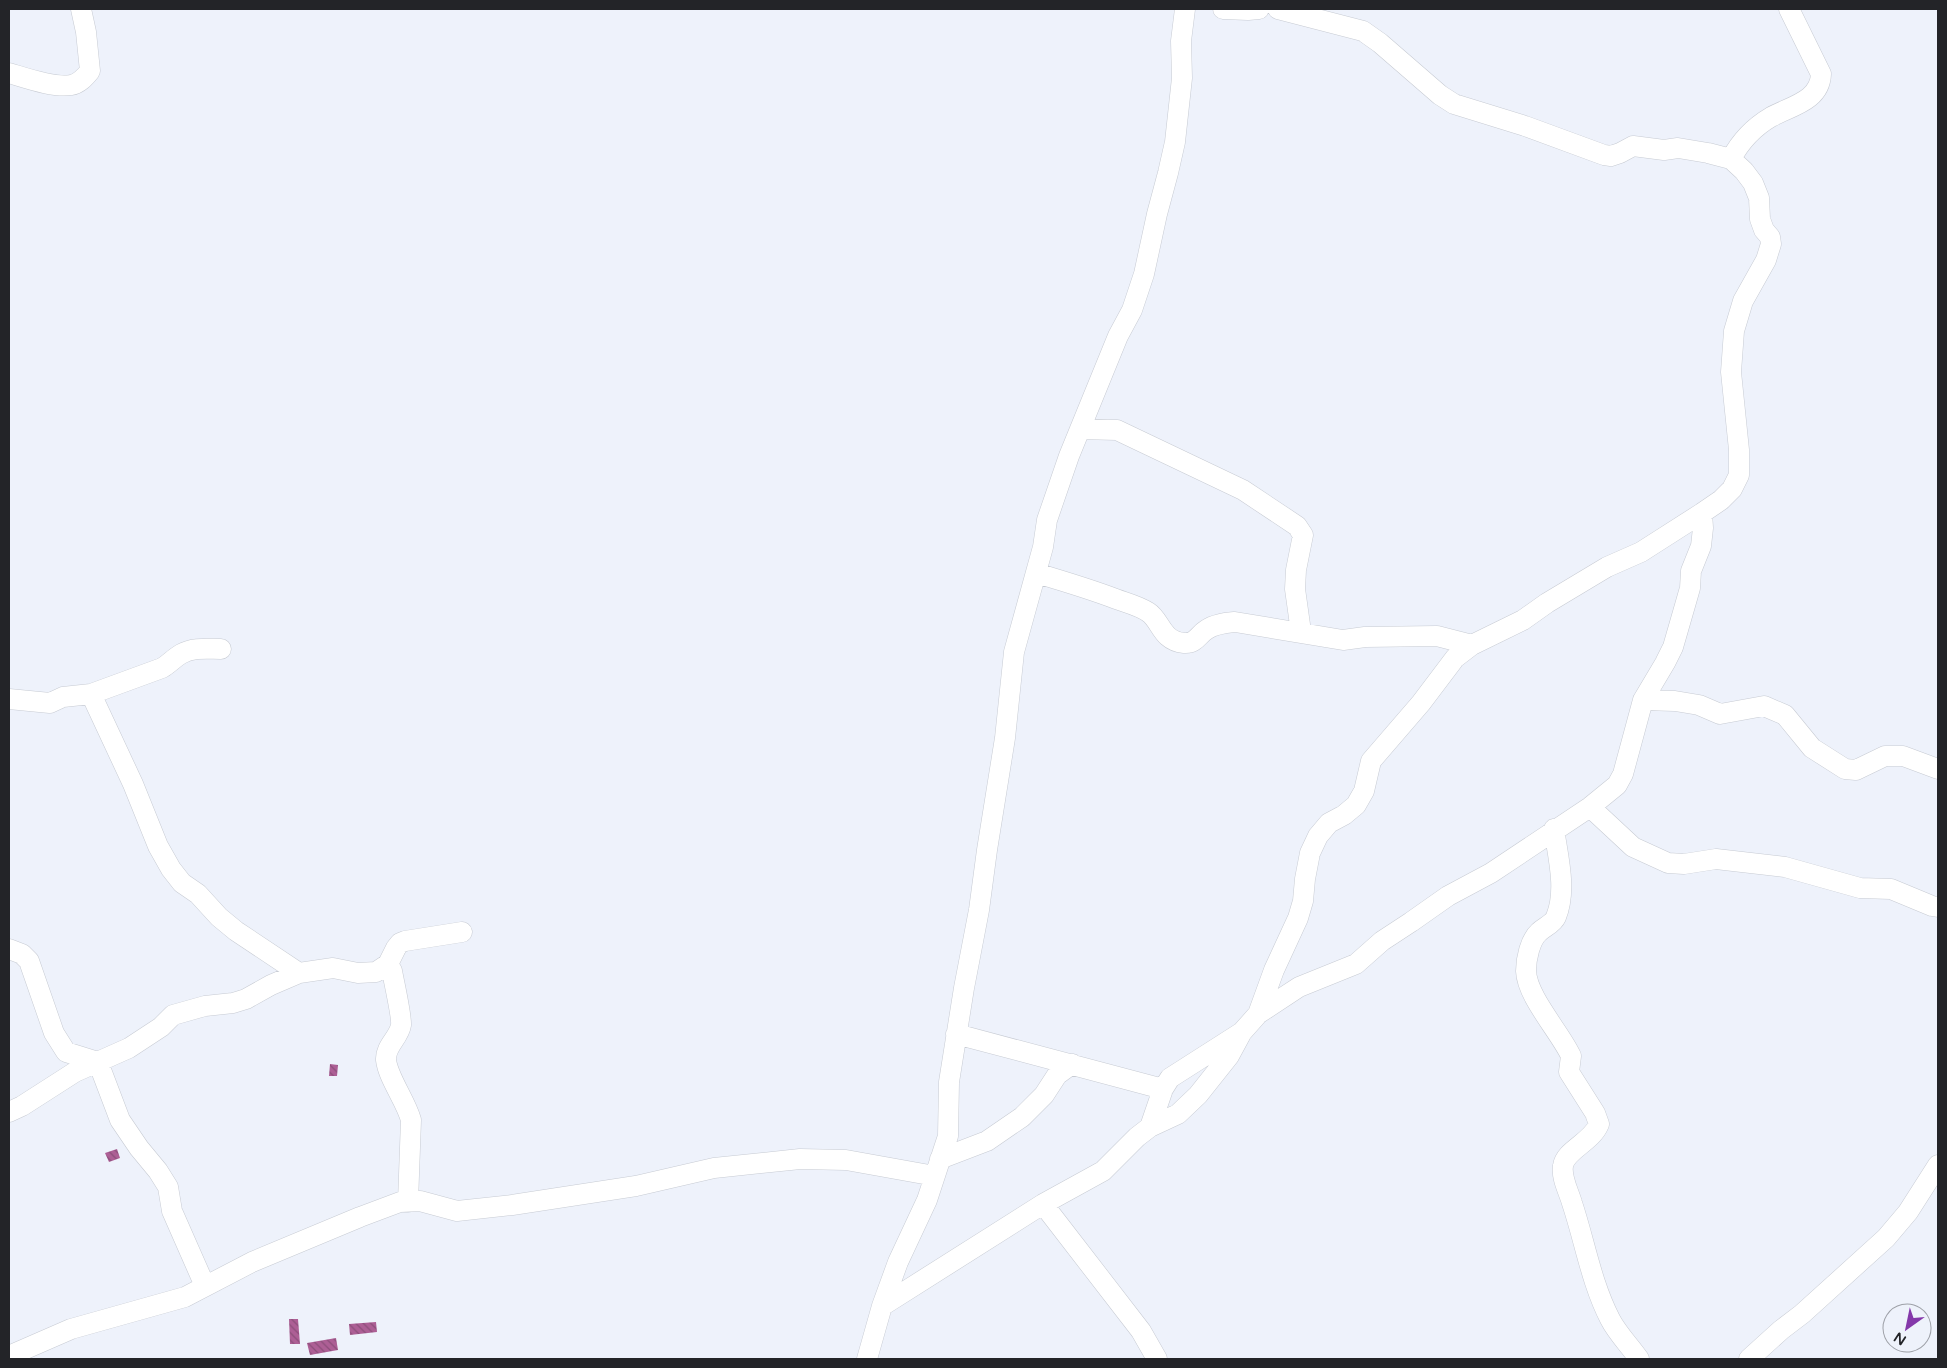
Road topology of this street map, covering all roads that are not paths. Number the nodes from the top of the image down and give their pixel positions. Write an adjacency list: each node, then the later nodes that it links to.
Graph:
1 (81, 9): 7 (street)
2 (1185, 9): 9 (street)
3 (1223, 9): 4 (street)
4 (1259, 9)
5 (1278, 9): 8 (street)
6 (1790, 9): 8 (street)
7 (9, 73)
8 (1731, 159): 10 (street)
9 (1080, 429): 11 (street); 12 (street)
10 (1702, 513): 13 (street); 17 (street)
11 (1036, 573): 12 (street); 30 (street)
12 (1301, 632): 13 (street)
13 (1472, 645): 28 (street)
14 (221, 649): 15 (street)
15 (91, 694): 16 (street); 24 (street)
16 (9, 699)
17 (1643, 700): 18 (street); 19 (street)
18 (1938, 769)
19 (1590, 807): 20 (street); 21 (street)
20 (1554, 829): 28 (street); 46 (street)
21 (1938, 907)
22 (462, 932): 25 (street)
23 (9, 949): 32 (street)
24 (274, 957): 26 (street); 27 (street)
25 (388, 964): 26 (street); 39 (street)
26 (299, 973): 27 (street)
27 (271, 985): 31 (street)
28 (1258, 1014): 29 (street)
29 (1242, 1032): 34 (street); 36 (street)
30 (956, 1034): 33 (street); 38 (street)
31 (98, 1062): 32 (street); 41 (street)
32 (76, 1064): 35 (street)
33 (1072, 1064): 34 (street); 38 (street)
34 (1163, 1089): 36 (street)
35 (9, 1112)
36 (1150, 1127): 40 (street)
37 (1938, 1165): 47 (street)
38 (938, 1168): 39 (street); 42 (street)
39 (408, 1202): 41 (street)
40 (1043, 1204): 42 (street); 45 (street)
41 (205, 1286): 43 (street)
42 (882, 1306): 44 (street)
43 (9, 1356)
44 (867, 1359)
45 (1157, 1359)
46 (1639, 1359)
47 (1749, 1359)

